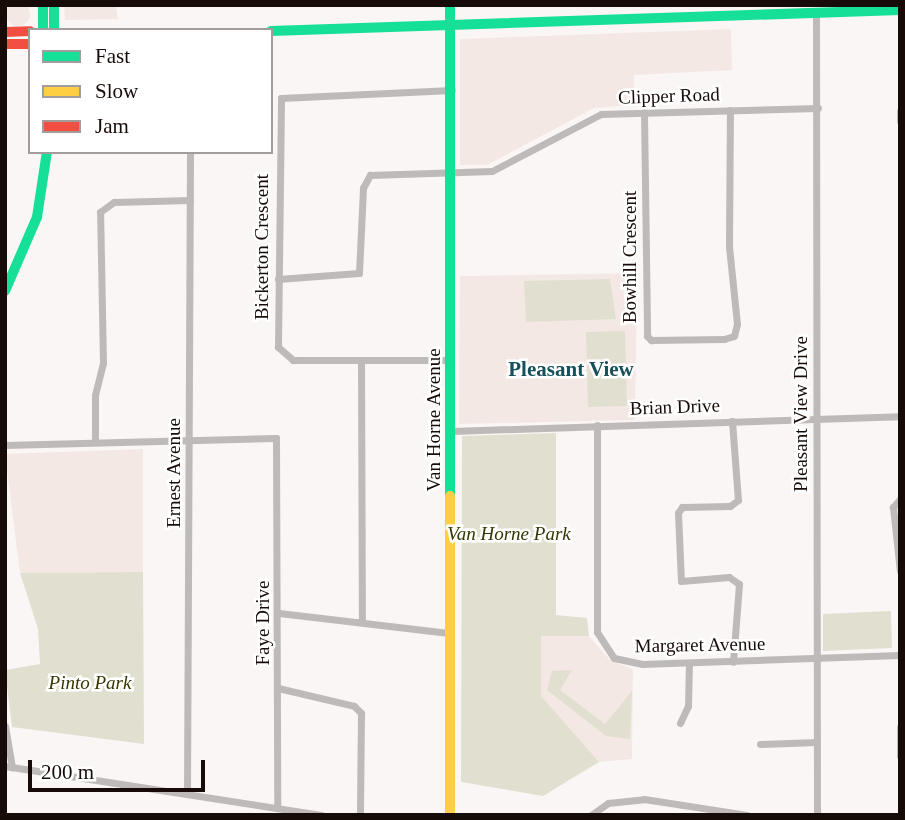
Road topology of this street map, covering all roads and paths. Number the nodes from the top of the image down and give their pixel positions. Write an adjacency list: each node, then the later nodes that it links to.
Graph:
1 (43, 5): 7 (main road)
2 (54, 5): 8 (main road)
3 (450, 5): 6 (main road, Van Horne Avenue)
4 (900, 10): 5 (main road)
5 (816, 13): 6 (main road); 15 (street, Pleasant View Drive)
6 (452, 24): 10 (main road); 14 (main road, Van Horne Avenue)
7 (43, 28)
8 (54, 28)
9 (28, 31): 11 (main road)
10 (273, 31)
11 (5, 32)
12 (5, 44): 13 (main road)
13 (28, 44)
14 (452, 90): 22 (main road, Van Horne Avenue); 24 (street, Bickerton Crescent)
15 (817, 108): 16 (street, Clipper Road); 29 (street, Pleasant View Drive)
16 (730, 110): 18 (street, Clipper Road); 18 (street, Bowhill Crescent)
17 (900, 111): 19 (street)
18 (644, 112): 22 (street, Clipper Road)
19 (900, 121)
20 (47, 154): 25 (main road)
21 (190, 154): 23 (street, Ernest Avenue)
22 (452, 175): 24 (street, Clipper Road); 27 (main road, Van Horne Avenue)
23 (190, 200): 33 (street, Ernest Avenue); 34 (street)
24 (278, 279): 26 (street, Bickerton Crescent)
25 (5, 291)
26 (360, 360): 27 (street, Bickerton Crescent); 39 (street)
27 (451, 360): 32 (main road, Van Horne Avenue)
28 (900, 416): 29 (street, Brian Drive)
29 (817, 418): 30 (street, Brian Drive); 42 (street, Pleasant View Drive)
30 (732, 421): 31 (street, Brian Drive); 43 (street)
31 (597, 425): 32 (street, Brian Drive); 44 (street, Margaret Avenue)
32 (452, 431): 40 (main road, Van Horne Avenue)
33 (190, 437): 34 (street); 38 (street, Faye Drive); 53 (street, Ernest Avenue)
34 (96, 440): 35 (street)
35 (5, 444)
36 (900, 499): 37 (street)
37 (900, 571)
38 (279, 613): 39 (street); 45 (street, Faye Drive)
39 (362, 622): 40 (street)
40 (449, 633): 58 (main road, Van Horne Avenue)
41 (900, 655): 42 (street, Margaret Avenue)
42 (816, 657): 43 (street, Margaret Avenue); 49 (street, Pleasant View Drive)
43 (733, 662): 44 (street, Margaret Avenue)
44 (689, 663): 46 (street)
45 (278, 688): 55 (street, Faye Drive); 57 (street)
46 (680, 723)
47 (5, 726): 52 (street)
48 (900, 727): 51 (street)
49 (817, 742): 50 (street); 62 (street, Pleasant View Drive)
50 (760, 744)
51 (900, 756)
52 (9, 766): 53 (street)
53 (187, 794): 55 (street)
54 (683, 806): 59 (street); 60 (street); 61 (street)
55 (277, 807): 56 (street)
56 (321, 815)
57 (360, 815)
58 (450, 815)
59 (591, 815)
60 (683, 815)
61 (747, 815)
62 (817, 815)

